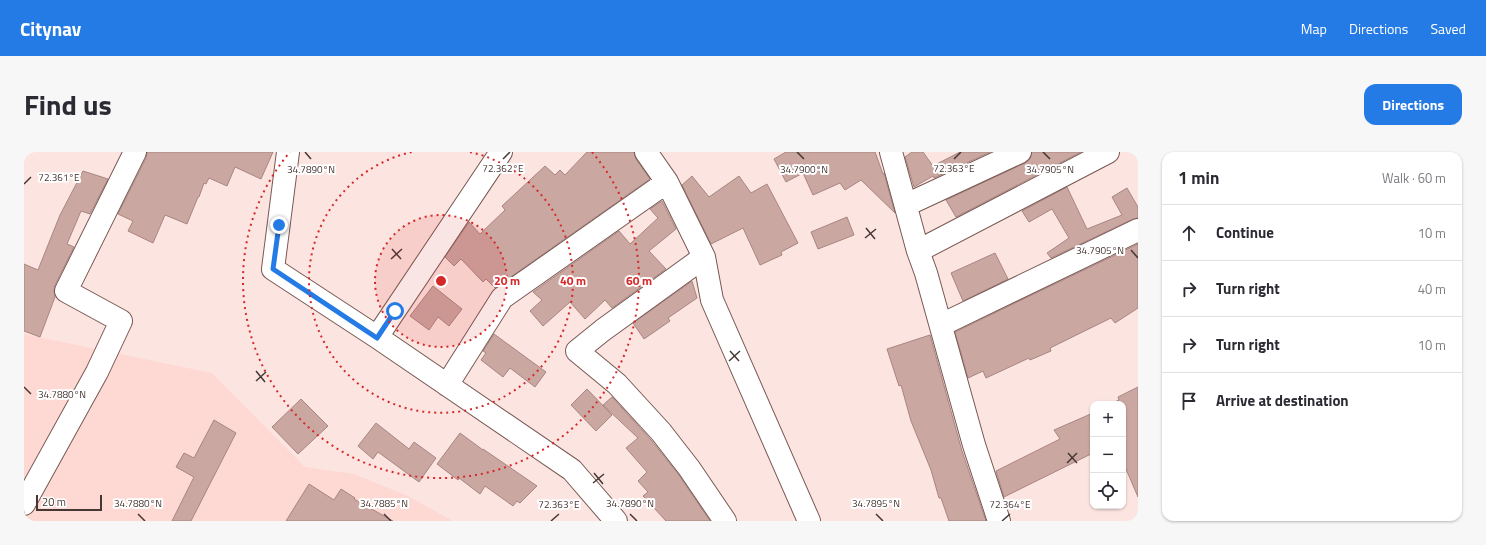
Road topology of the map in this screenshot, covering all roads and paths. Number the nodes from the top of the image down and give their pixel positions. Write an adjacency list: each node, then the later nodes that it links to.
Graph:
1 (135, 152): 16 (street)
2 (288, 152): 14 (street)
3 (502, 152): 14 (street)
4 (646, 152): 8 (street)
5 (891, 152): 9 (street)
6 (1020, 152): 9 (street)
7 (1108, 152): 11 (street)
8 (667, 182): 12 (street); 15 (street)
9 (906, 205): 11 (street)
10 (1138, 230): 13 (street)
11 (918, 251): 13 (street)
12 (704, 257): 18 (street); 19 (street)
13 (941, 325): 20 (street)
14 (377, 338): 15 (street)
15 (447, 385): 17 (street)
16 (24, 504)
17 (616, 521)
18 (725, 521)
19 (809, 521)
20 (999, 521)

